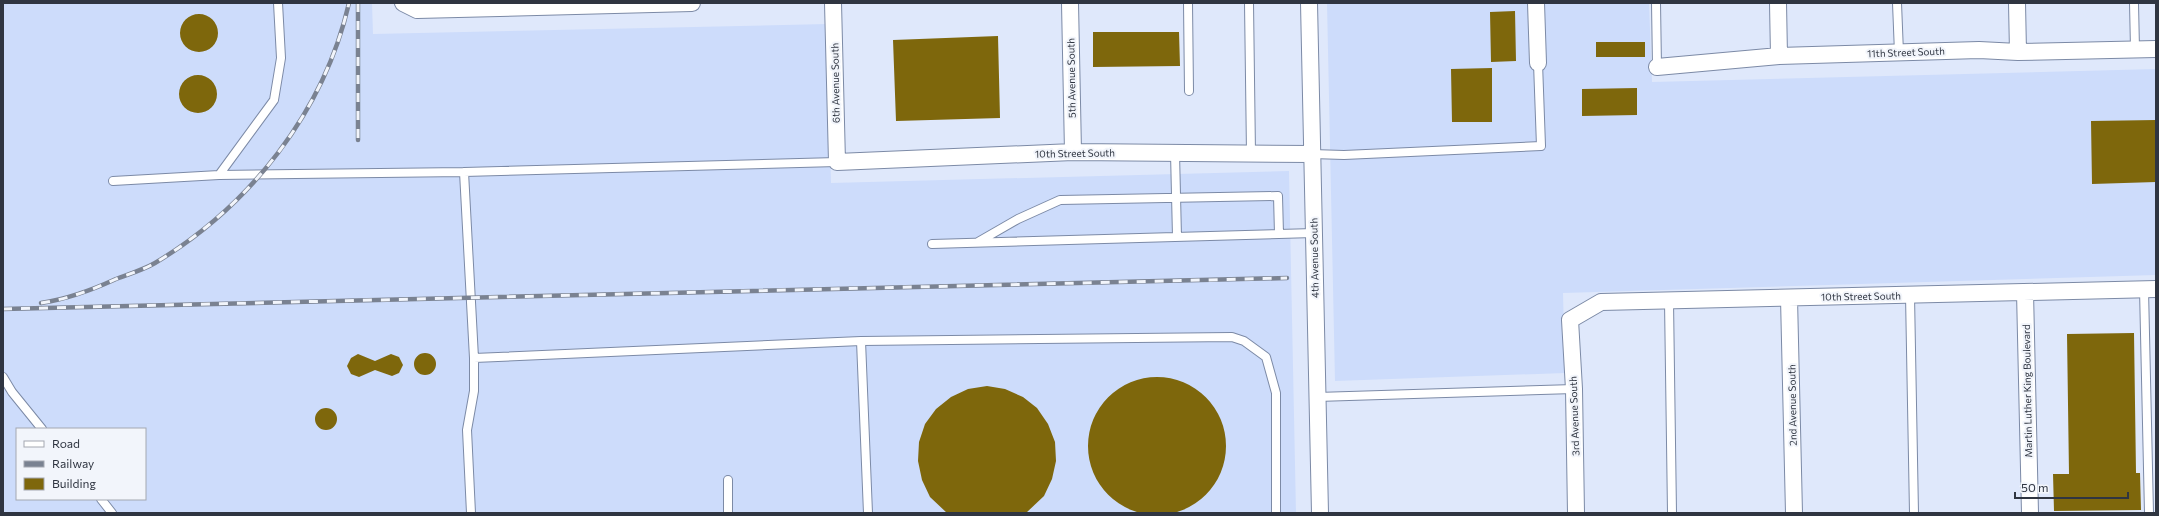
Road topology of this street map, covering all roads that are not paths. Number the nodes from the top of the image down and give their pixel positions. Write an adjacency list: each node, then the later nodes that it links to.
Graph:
1 (278, 3): 29 (lane)
2 (404, 3): 3 (street)
3 (692, 3)
4 (833, 3): 27 (street, 6th Avenue South)
5 (1070, 3): 23 (street, 5th Avenue South)
6 (1188, 3): 22 (lane)
7 (1249, 3): 25 (lane)
8 (1309, 3): 26 (street, 4th Avenue South)
9 (1536, 3): 20 (street)
10 (1656, 3): 21 (lane)
11 (1778, 3): 19 (street)
12 (1898, 3): 17 (lane)
13 (2017, 3): 18 (street)
14 (2134, 3): 16 (lane)
15 (2156, 49): 16 (street, 11th Street South)
16 (2135, 50): 18 (street, 11th Street South)
17 (1898, 52): 18 (street, 11th Street South); 19 (street, 11th Street South)
18 (2018, 52)
19 (1779, 56): 21 (street, 11th Street South)
20 (1538, 63): 26 (lane)
21 (1657, 68)
22 (1189, 91)
23 (1073, 152): 24 (street, 10th Street South); 27 (street, 10th Street South)
24 (1175, 153): 25 (street, 10th Street South); 31 (lane)
25 (1251, 154): 26 (street, 10th Street South)
26 (1312, 154): 32 (street, 4th Avenue South)
27 (837, 162): 28 (lane)
28 (464, 172): 29 (lane); 44 (lane)
29 (219, 175): 30 (lane)
30 (113, 181)
31 (1176, 198): 33 (lane); 34 (lane); 35 (lane)
32 (1314, 233): 33 (lane); 47 (street, 4th Avenue South)
33 (1280, 234): 34 (lane)
34 (1177, 237): 35 (lane)
35 (976, 243): 36 (lane)
36 (932, 244)
37 (2150, 289): 38 (street, 10th Street South); 62 (lane)
38 (2025, 292): 39 (street, 10th Street South); 61 (street, Martin Luther King Boulevard)
39 (1910, 295): 40 (street, 10th Street South); 60 (lane)
40 (1789, 298): 41 (street, 10th Street South); 59 (street, 2nd Avenue South)
41 (1669, 301): 42 (street, 10th Street South); 58 (lane)
42 (1570, 320): 46 (street, 3rd Avenue South)
43 (862, 341): 44 (lane); 54 (lane); 55 (lane)
44 (474, 358): 52 (lane)
45 (3, 377): 48 (lane)
46 (1574, 389): 47 (lane); 57 (street, 3rd Avenue South)
47 (1317, 397): 56 (street, 4th Avenue South)
48 (41, 428)
49 (728, 480): 53 (lane)
50 (102, 500): 51 (lane)
51 (112, 513)
52 (471, 513)
53 (728, 513)
54 (868, 513)
55 (1276, 513)
56 (1320, 513)
57 (1576, 513)
58 (1672, 513)
59 (1794, 513)
60 (1914, 513)
61 (2030, 513)
62 (2149, 513)

